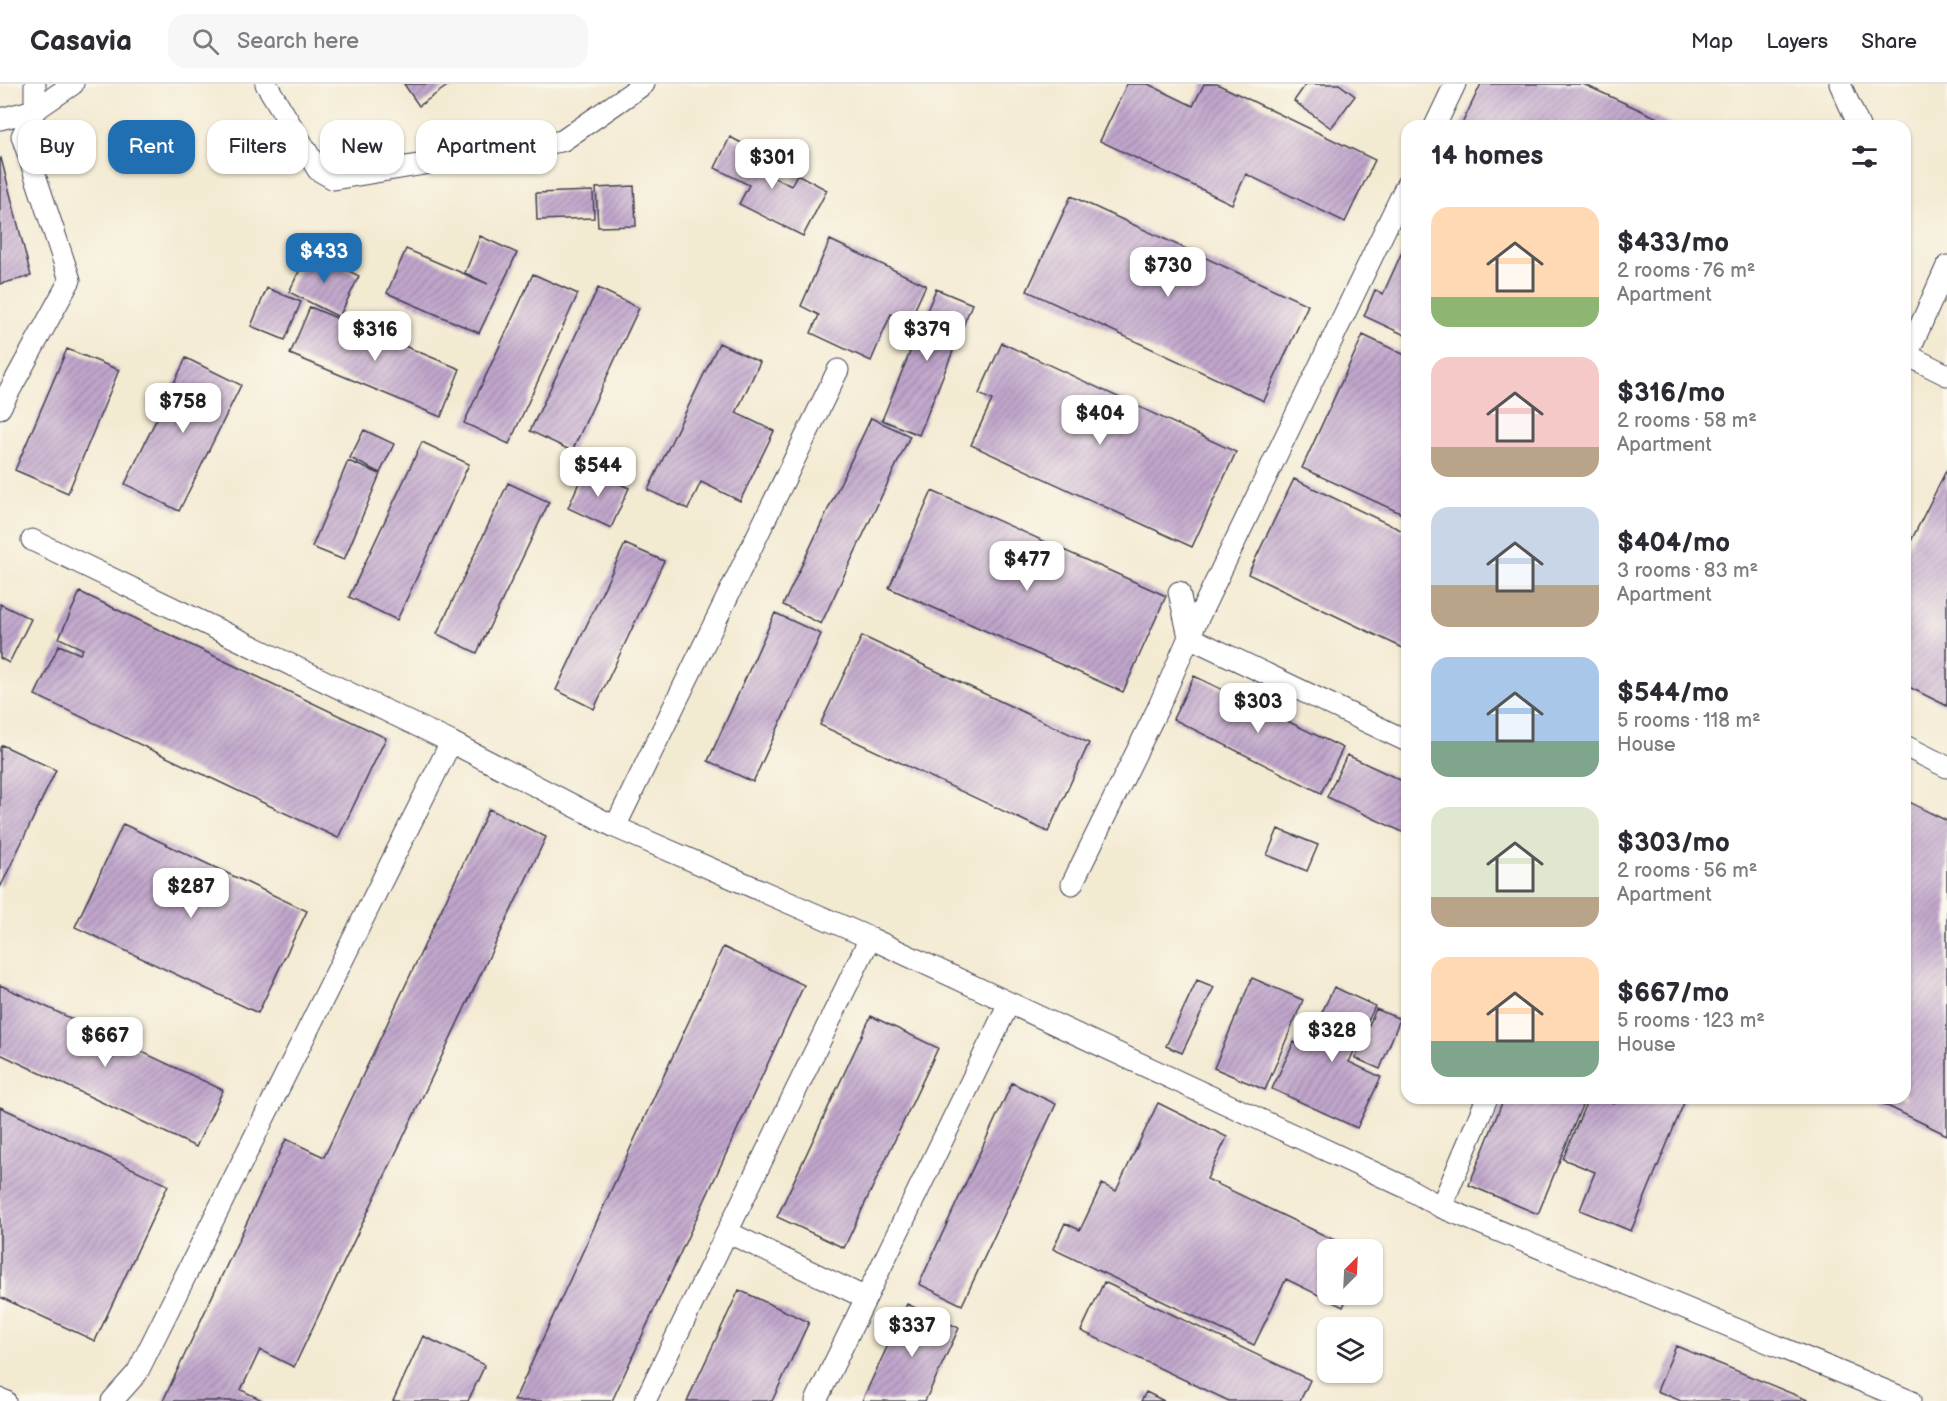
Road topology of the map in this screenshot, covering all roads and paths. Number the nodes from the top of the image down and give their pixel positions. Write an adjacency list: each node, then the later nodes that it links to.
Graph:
1 (35, 84): 7 (lane)
2 (73, 84): 7 (lane)
3 (266, 84): 4 (lane)
4 (644, 84)
5 (1455, 84): 9 (lane)
6 (1840, 84): 10 (lane)
7 (35, 110): 8 (lane); 17 (lane)
8 (0, 119)
9 (1438, 120)
10 (1856, 120)
11 (1401, 196): 20 (lane)
12 (1947, 266): 13 (lane)
13 (1911, 346)
14 (1911, 359): 16 (lane)
15 (838, 370): 25 (lane)
16 (1947, 375)
17 (0, 408)
18 (32, 540): 22 (lane)
19 (1179, 592): 20 (lane)
20 (1189, 637): 21 (lane); 26 (lane)
21 (1401, 738)
22 (451, 742): 25 (lane); 35 (lane)
23 (1911, 749): 24 (lane)
24 (1947, 767)
25 (615, 827): 27 (lane)
26 (1072, 884)
27 (870, 938): 28 (lane); 31 (lane)
28 (1009, 1002): 30 (lane); 32 (lane)
29 (1484, 1104): 30 (lane)
30 (1441, 1207): 38 (lane)
31 (727, 1232): 32 (lane); 36 (lane)
32 (866, 1298): 37 (lane)
33 (0, 1399): 34 (lane)
34 (5, 1401)
35 (112, 1401)
36 (645, 1401)
37 (816, 1401)
38 (1910, 1401)

